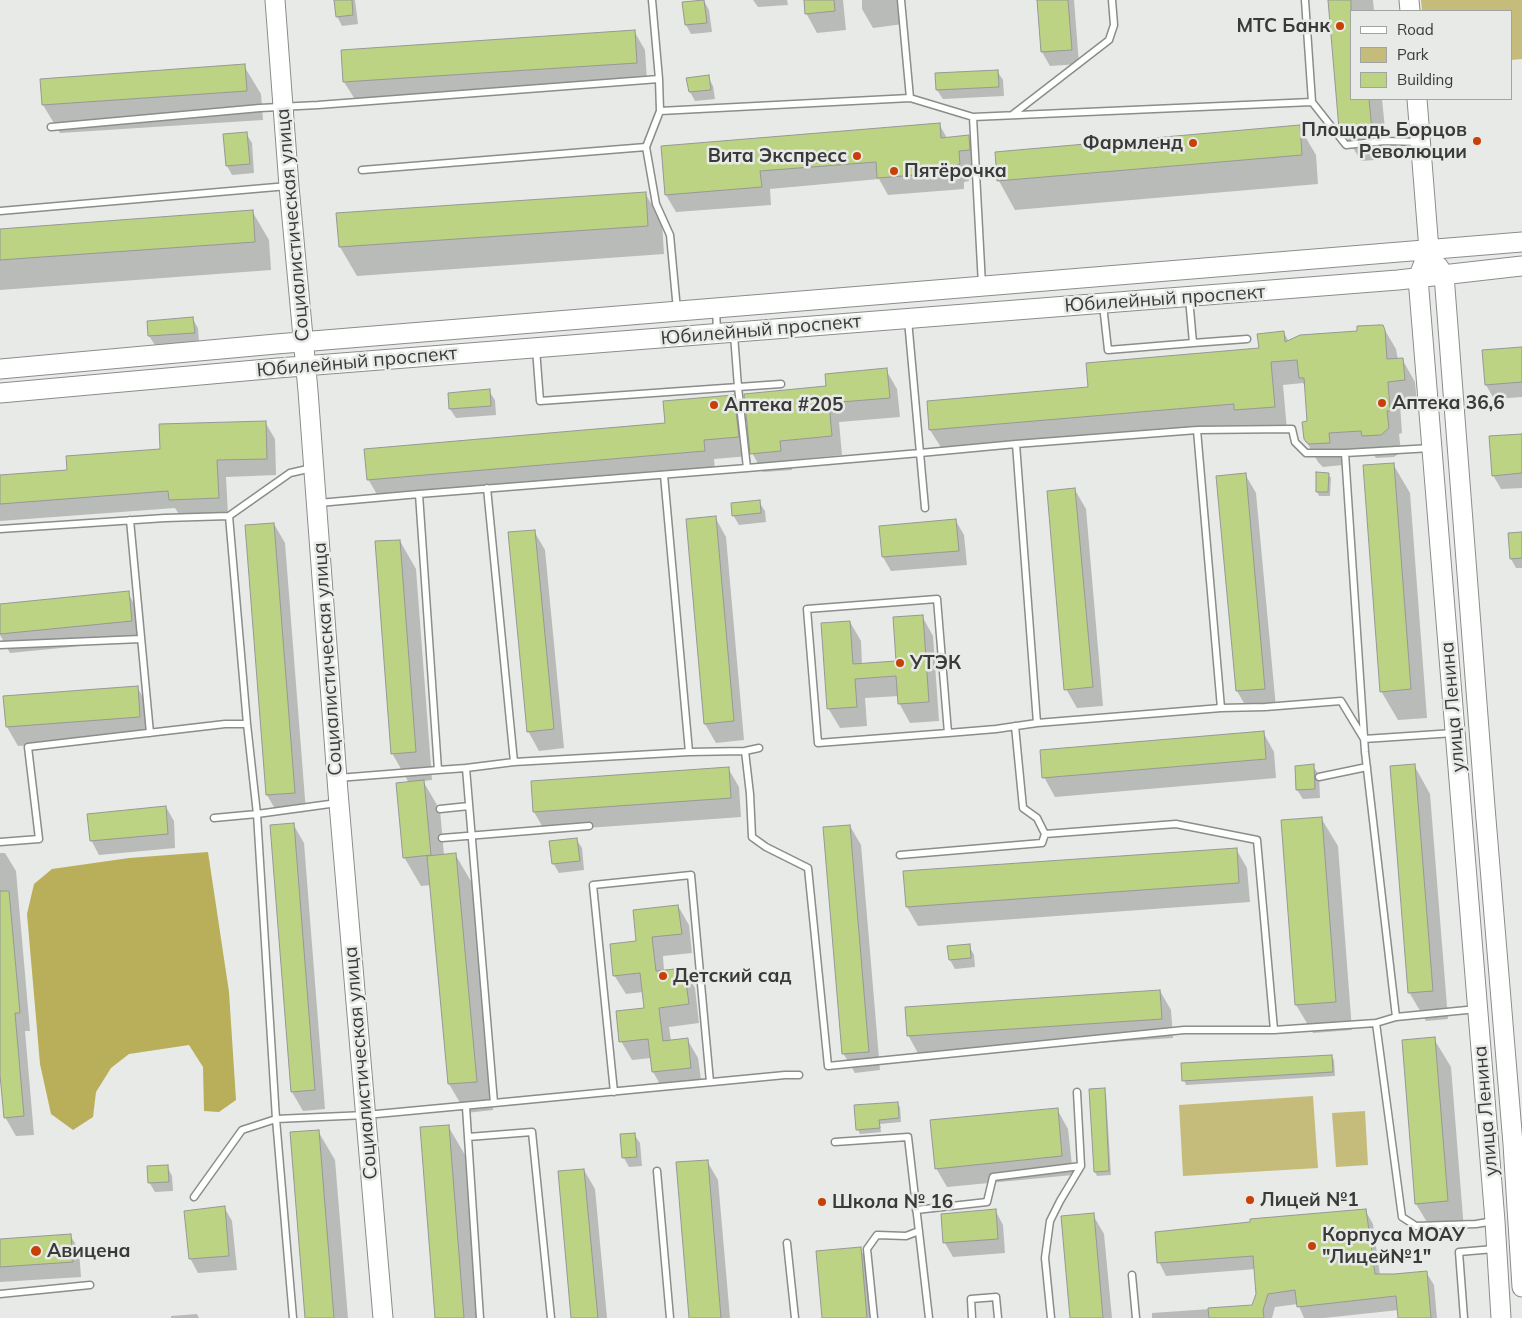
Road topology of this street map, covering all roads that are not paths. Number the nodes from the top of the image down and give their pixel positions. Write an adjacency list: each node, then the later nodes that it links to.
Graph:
1 (276, 0): 10 (main road, Социалистическая улица)
2 (652, 0): 6 (lane)
3 (902, 0): 7 (lane)
4 (1112, 0): 12 (lane)
5 (1305, 0): 9 (lane)
6 (659, 79): 10 (lane); 11 (lane)
7 (910, 98): 11 (lane); 13 (lane)
8 (1417, 100): 15 (main road, улица Ленина)
9 (1312, 102): 12 (lane); 15 (lane)
10 (284, 107): 14 (lane); 18 (main road, Социалистическая улица)
11 (660, 111): 16 (lane)
12 (1011, 115): 13 (lane)
13 (973, 117): 25 (lane)
14 (51, 128)
15 (1420, 142): 21 (main road, улица Ленина)
16 (646, 147): 17 (lane); 29 (lane)
17 (362, 170)
18 (289, 186): 19 (lane); 33 (main road, Социалистическая улица)
19 (0, 211)
20 (1522, 242): 21 (main road, Юбилейный проспект)
21 (1429, 250): 23 (main road); 24 (main road, улица Ленина); 25 (main road, Юбилейный проспект)
22 (1522, 266): 23 (main road, Юбилейный проспект)
23 (1444, 275): 24 (main road, Юбилейный проспект); 100 (main road, улица Ленина)
24 (1418, 278): 26 (main road, Юбилейный проспект); 43 (main road, улица Ленина)
25 (982, 286): 28 (main road, Юбилейный проспект)
26 (1189, 297): 27 (main road, Юбилейный проспект); 34 (lane)
27 (1103, 303): 30 (main road, Юбилейный проспект); 34 (lane)
28 (716, 308): 29 (main road, Юбилейный проспект); 31 (lane)
29 (677, 311): 33 (main road, Юбилейный проспект)
30 (908, 319): 31 (main road, Юбилейный проспект); 44 (lane)
31 (726, 333): 35 (main road, Юбилейный проспект); 39 (lane)
32 (1247, 339): 34 (lane)
33 (303, 342): 36 (main road, Социалистическая улица); 37 (main road, Юбилейный проспект)
34 (1193, 343)
35 (536, 348): 36 (main road, Юбилейный проспект); 39 (lane)
36 (305, 366): 40 (main road, Юбилейный проспект); 46 (main road, Социалистическая улица)
37 (0, 369)
38 (781, 384): 39 (lane)
39 (738, 387): 47 (lane)
40 (0, 392)
41 (1197, 430): 42 (lane); 45 (lane); 58 (lane)
42 (1016, 444): 44 (lane); 60 (lane)
43 (1432, 448): 45 (lane); 64 (main road, улица Ленина)
44 (920, 453): 47 (lane); 52 (lane)
45 (1345, 453): 65 (lane)
46 (313, 468): 51 (main road, Социалистическая улица); 53 (lane)
47 (747, 468): 48 (lane)
48 (664, 475): 49 (lane); 68 (lane)
49 (487, 488): 50 (lane); 69 (lane)
50 (419, 494): 51 (lane); 72 (lane)
51 (316, 503): 74 (main road, Социалистическая улица)
52 (925, 508)
53 (229, 516): 54 (lane); 59 (lane)
54 (130, 520): 55 (lane); 56 (lane)
55 (0, 529)
56 (141, 639): 57 (lane); 62 (lane)
57 (0, 645)
58 (1221, 708): 60 (lane); 65 (lane)
59 (247, 724): 62 (lane); 78 (lane)
60 (1038, 724): 61 (lane)
61 (1015, 726): 63 (lane); 81 (lane)
62 (150, 733): 84 (lane)
63 (948, 733): 63 (lane)
64 (1456, 733): 65 (lane); 86 (main road, улица Ленина)
65 (1364, 739): 70 (lane)
66 (759, 748): 67 (lane)
67 (745, 751): 68 (lane); 89 (lane)
68 (689, 752): 69 (lane)
69 (514, 762): 71 (lane)
70 (1366, 767): 73 (lane); 87 (lane)
71 (466, 768): 72 (lane); 76 (lane)
72 (438, 770): 74 (lane)
73 (1319, 777)
74 (337, 778): 75 (main road, Социалистическая улица)
75 (338, 803): 78 (lane); 96 (main road, Социалистическая улица)
76 (469, 806): 77 (lane); 82 (lane)
77 (440, 809)
78 (257, 814): 79 (lane); 97 (lane)
79 (214, 818)
80 (589, 826): 82 (lane)
81 (1045, 834): 85 (lane); 89 (lane)
82 (472, 835): 83 (lane); 94 (lane)
83 (442, 838)
84 (0, 842)
85 (900, 855)
86 (1478, 1009): 87 (lane); 105 (main road, улица Ленина)
87 (1396, 1017): 88 (lane)
88 (1376, 1023): 89 (lane); 105 (lane)
89 (1274, 1030)
90 (799, 1075): 91 (lane)
91 (710, 1082): 92 (lane); 92 (lane)
92 (614, 1092): 94 (lane)
93 (1077, 1092): 101 (lane)
94 (494, 1103): 95 (lane)
95 (466, 1107): 96 (lane); 98 (lane)
96 (366, 1115): 97 (lane); 114 (main road, Социалистическая улица)
97 (276, 1119): 103 (lane); 113 (lane)
98 (468, 1137): 115 (lane); 116 (lane)
99 (835, 1142): 104 (lane)
100 (1517, 1144): 111 (main road, улица Ленина)
101 (1081, 1166): 104 (lane); 123 (lane)
102 (657, 1170): 117 (lane)
103 (194, 1197)
104 (916, 1210): 106 (lane)
105 (1495, 1221): 108 (main road, улица Ленина)
106 (919, 1231): 119 (lane); 120 (lane)
107 (787, 1243): 118 (lane)
108 (1496, 1249): 125 (lane); 126 (main road, улица Ленина)
109 (1132, 1275): 124 (lane)
110 (90, 1285): 112 (lane)
111 (1522, 1287)
112 (0, 1294)
113 (293, 1318)
114 (382, 1318)
115 (480, 1318)
116 (551, 1318)
117 (670, 1318)
118 (795, 1318)
119 (874, 1318)
120 (929, 1318)
121 (972, 1318): 122 (lane)
122 (998, 1318)
123 (1051, 1318)
124 (1136, 1318)
125 (1464, 1318)
126 (1501, 1318)

